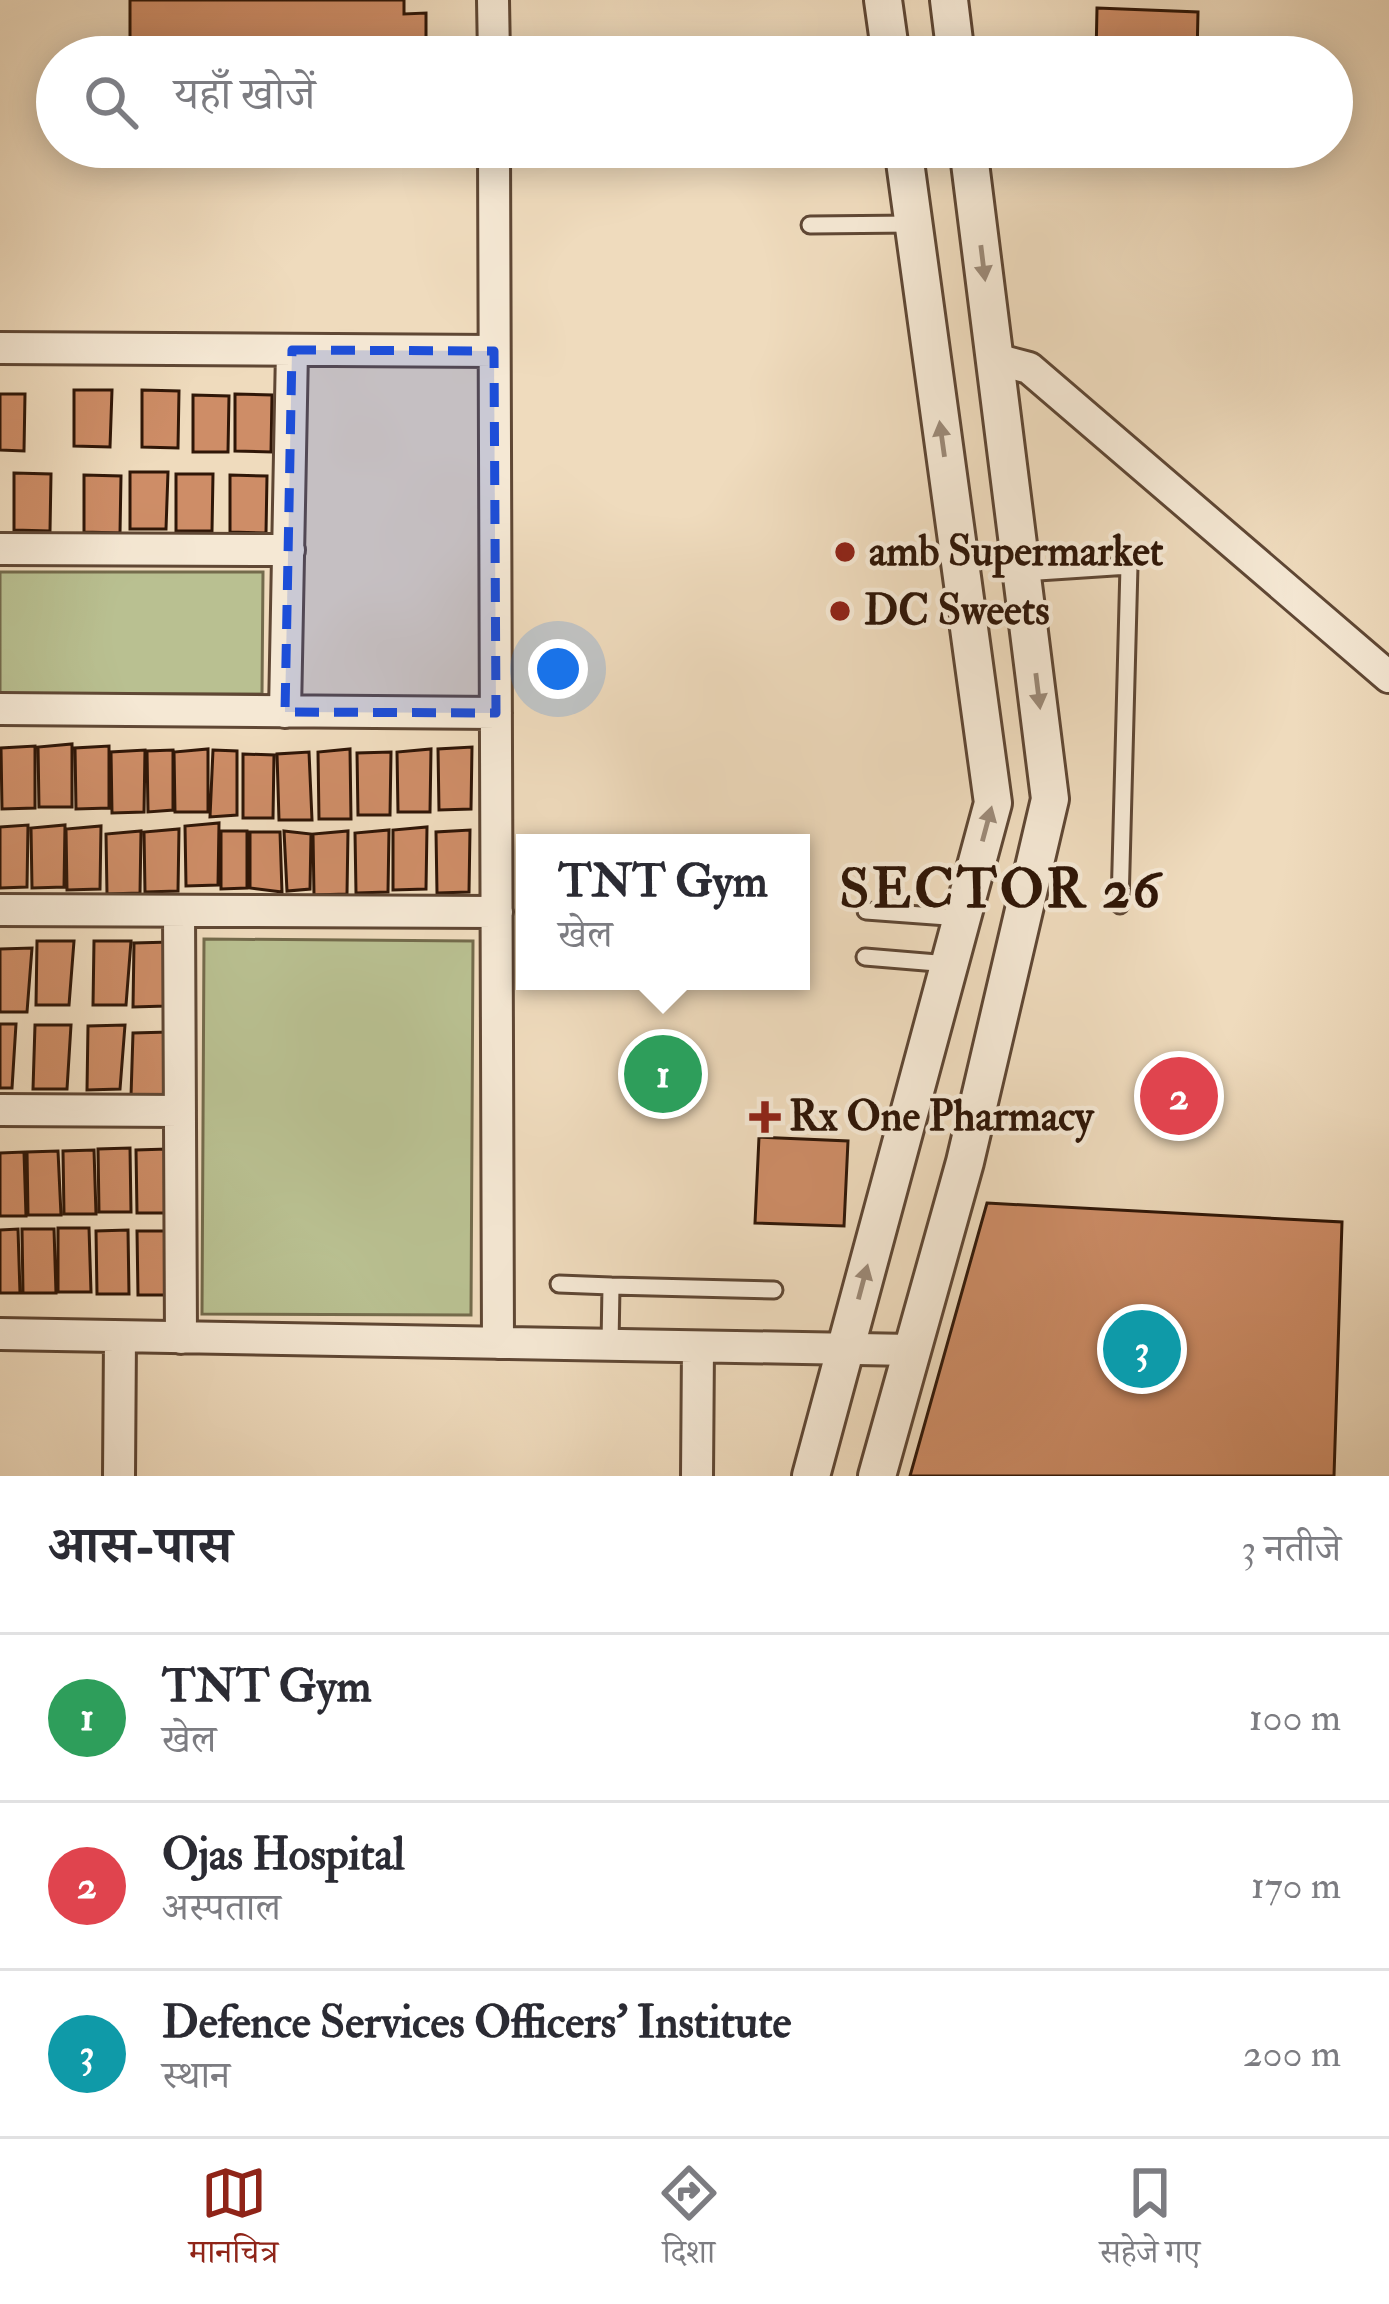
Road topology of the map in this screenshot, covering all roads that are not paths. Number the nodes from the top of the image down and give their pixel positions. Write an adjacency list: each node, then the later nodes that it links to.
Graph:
1 (493, 0): 4 (street)
2 (883, 0): 5 (street)
3 (949, 0): 6 (street)
4 (494, 36)
5 (888, 36)
6 (953, 36)
7 (494, 168): 14 (street)
8 (906, 168): 10 (street)
9 (971, 168): 15 (street, one-way to 15)
10 (913, 224): 11 (lane); 28 (street, one-way to 10)
11 (810, 225)
12 (0, 348): 13 (street)
13 (292, 350): 14 (street); 17 (street)
14 (494, 351): 22 (street)
15 (995, 358): 18 (street); 19 (street)
16 (0, 549): 17 (street)
17 (289, 550): 21 (street)
18 (1023, 573): 23 (lane); 42 (street, one-way to 42)
19 (1389, 677)
20 (0, 709): 21 (street)
21 (285, 712): 22 (street)
22 (496, 713): 27 (street)
23 (1120, 905)
24 (0, 910): 25 (street)
25 (179, 911): 27 (street); 32 (street)
26 (866, 911): 28 (lane)
27 (496, 912): 39 (street)
28 (961, 918): 30 (street)
29 (865, 957): 30 (lane)
30 (949, 964): 43 (street, one-way to 30)
31 (0, 1110): 32 (street)
32 (180, 1111): 38 (street)
33 (559, 1284): 34 (lane)
34 (611, 1286): 35 (lane); 40 (lane)
35 (774, 1290)
36 (0, 1334): 37 (street)
37 (120, 1336): 38 (street); 44 (street)
38 (181, 1337): 39 (street)
39 (498, 1343): 40 (street)
40 (610, 1345): 41 (street)
41 (698, 1347): 43 (street); 45 (street)
42 (912, 1350): 43 (street); 47 (street)
43 (844, 1351): 46 (street)
44 (118, 1476)
45 (697, 1476)
46 (811, 1476)
47 (878, 1476)

